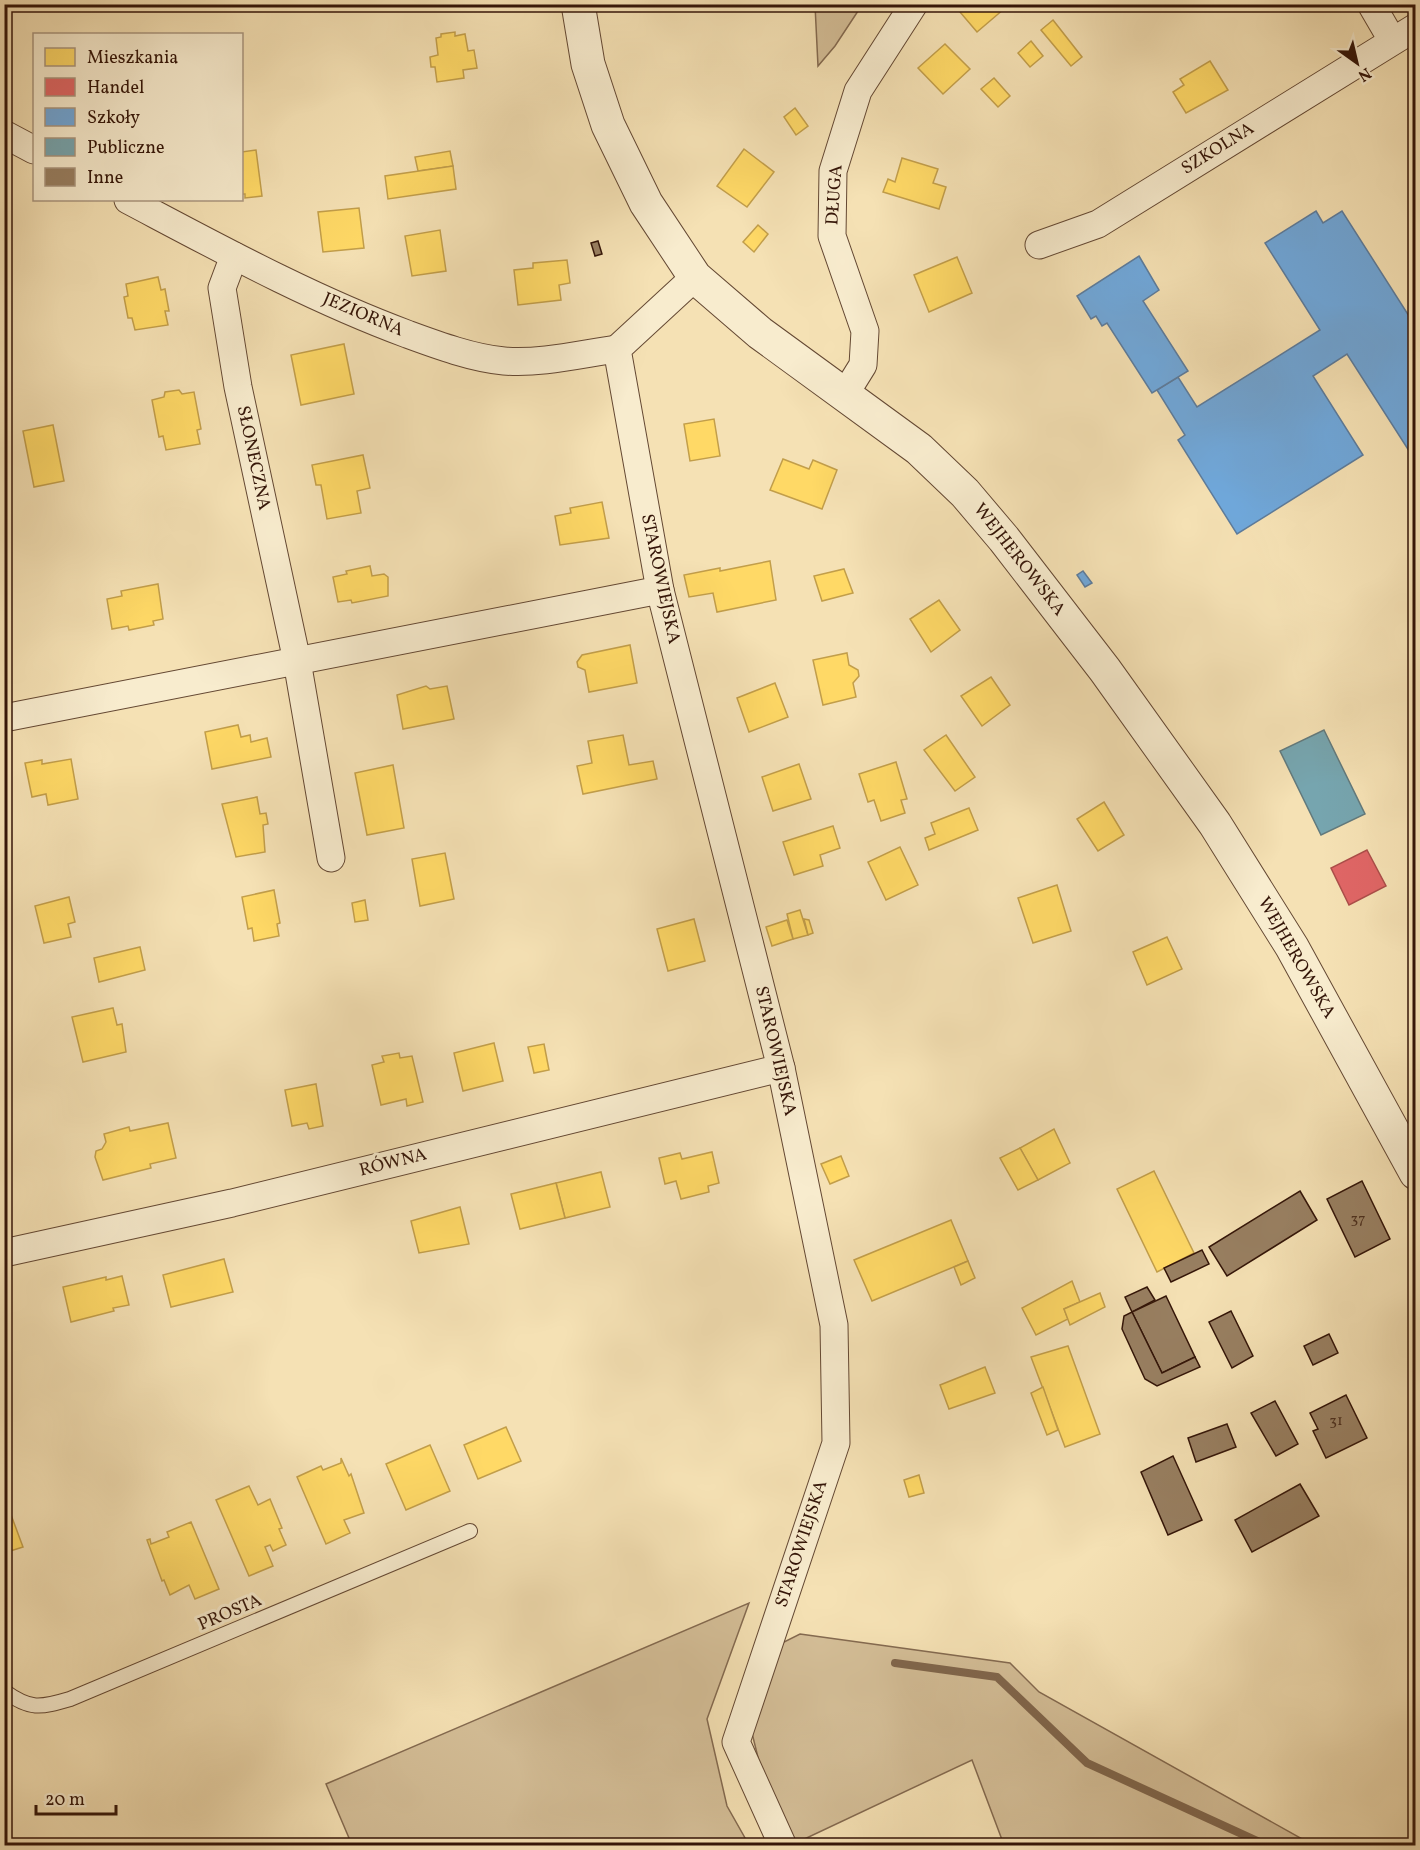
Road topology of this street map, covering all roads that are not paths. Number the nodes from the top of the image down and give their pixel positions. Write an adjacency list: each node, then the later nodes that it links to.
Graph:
1 (578, 4): 11 (street, WEJHEROWSKA)
2 (914, 4): 13 (street, DŁUGA)
3 (1371, 4): 5 (street)
4 (1416, 27): 5 (street, SZKOLNA)
5 (1392, 40): 9 (street, SZKOLNA)
6 (4, 134): 7 (street)
7 (33, 149)
8 (130, 201): 10 (street, JEZIORNA)
9 (1039, 245)
10 (234, 256): 12 (street, JEZIORNA); 15 (street, SŁONECZNA)
11 (695, 277): 12 (street); 13 (street, WEJHEROWSKA)
12 (617, 349): 14 (street, STAROWIEJSKA)
13 (845, 394): 19 (street, WEJHEROWSKA)
14 (660, 590): 15 (street); 18 (street, STAROWIEJSKA)
15 (297, 661): 16 (street); 17 (street, SŁONECZNA)
16 (4, 718)
17 (331, 858)
18 (780, 1068): 20 (street, RÓWNA); 23 (street, STAROWIEJSKA)
19 (1416, 1173)
20 (4, 1253)
21 (470, 1531): 22 (lane, PROSTA)
22 (4, 1691)
23 (783, 1845)

